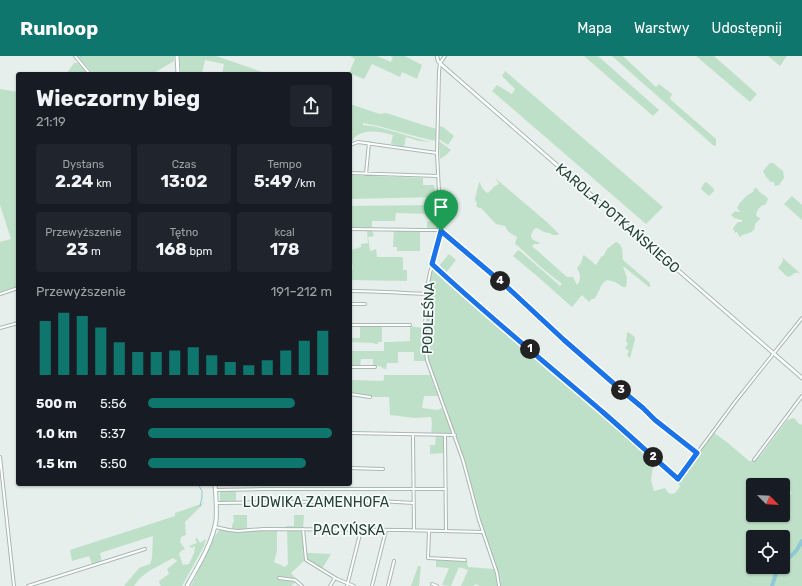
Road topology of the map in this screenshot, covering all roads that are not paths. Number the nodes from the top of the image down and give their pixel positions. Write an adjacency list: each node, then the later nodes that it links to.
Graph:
1 (74, 56): 6 (street)
2 (177, 56): 7 (main road)
3 (437, 56): 5 (street, KAROLA POTKAŃSKIEGO)
4 (445, 56): 5 (street)
5 (440, 63): 10 (street, PODLEŚNA); 28 (street, KAROLA POTKAŃSKIEGO)
6 (88, 72)
7 (178, 72)
8 (369, 143): 9 (street); 10 (street); 12 (street)
9 (352, 144)
10 (437, 153): 13 (street, PODLEŚNA)
11 (352, 173): 12 (street)
12 (366, 174): 13 (street)
13 (438, 176): 15 (street, PODLEŚNA)
14 (352, 229): 15 (street)
15 (441, 231): 16 (street, PODLEŚNA); 39 (street)
16 (432, 264): 20 (street, PODLEŚNA); 39 (street)
17 (16, 289): 19 (street)
18 (352, 291): 20 (street)
19 (0, 294)
20 (427, 294): 38 (street, PODLEŚNA)
21 (352, 304): 22 (street)
22 (365, 304)
23 (802, 318): 28 (street)
24 (16, 324): 27 (street)
25 (352, 325): 26 (street)
26 (410, 325)
27 (0, 328)
28 (774, 354): 31 (street, KAROLA POTKAŃSKIEGO); 39 (street)
29 (352, 366): 30 (street)
30 (375, 367)
31 (802, 378)
32 (352, 394): 34 (street)
33 (802, 396): 41 (street)
34 (370, 397)
35 (352, 433): 36 (street)
36 (413, 434): 37 (street); 45 (street)
37 (445, 435): 38 (street); 46 (street)
38 (455, 435): 57 (street, PODLEŚNA)
39 (697, 453)
40 (0, 457): 65 (street)
41 (754, 460)
42 (352, 468): 43 (street)
43 (383, 468)
44 (215, 486): 47 (main road)
45 (414, 489): 46 (street); 47 (street); 49 (street)
46 (446, 489): 56 (street)
47 (216, 490): 48 (main road)
48 (217, 503): 49 (street, LUDWIKA ZAMENHOFA); 50 (main road)
49 (414, 503): 54 (street)
50 (215, 526): 51 (street, PACYŃSKA); 67 (main road)
51 (303, 529): 52 (street, PACYŃSKA); 62 (street)
52 (361, 530): 53 (street, PACYŃSKA); 64 (street)
53 (386, 530): 54 (street, PACYŃSKA); 71 (street)
54 (414, 530): 55 (street, PACYŃSKA)
55 (429, 531): 56 (street, PACYŃSKA); 59 (street)
56 (446, 531): 57 (street, PACYŃSKA)
57 (483, 532): 74 (street, PODLEŚNA)
58 (145, 549): 66 (street)
59 (465, 560)
60 (394, 561): 72 (street)
61 (279, 578): 68 (street)
62 (336, 578): 64 (street); 69 (street)
63 (432, 584): 73 (street)
64 (348, 585): 70 (street)
65 (14, 586)
66 (28, 586)
67 (187, 586)
68 (302, 586)
69 (330, 586)
70 (354, 586)
71 (372, 586)
72 (388, 586)
73 (437, 586)
74 (499, 586)

